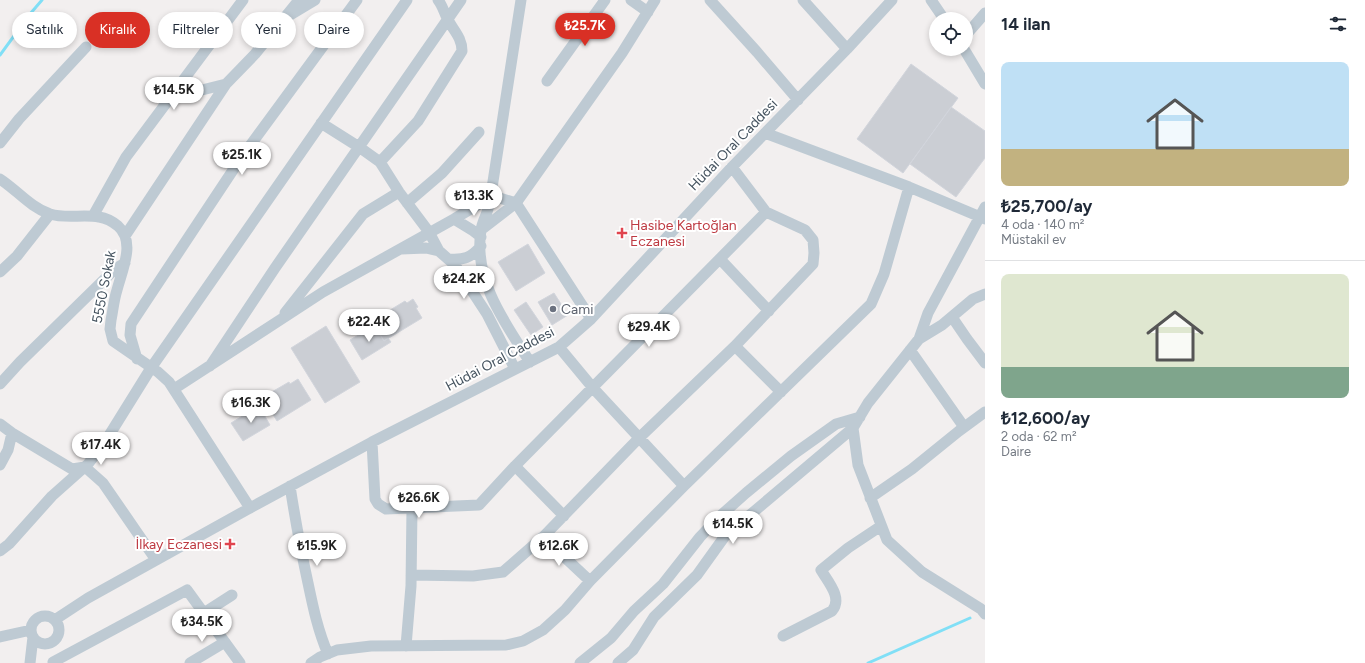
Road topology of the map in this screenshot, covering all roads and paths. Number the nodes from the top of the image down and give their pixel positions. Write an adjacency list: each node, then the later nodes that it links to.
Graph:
1 (243, 0): 30 (street)
2 (299, 0): 16 (street)
3 (315, 0): 17 (street)
4 (357, 0): 68 (street)
5 (407, 0): 32 (street)
6 (438, 0): 21 (street)
7 (462, 0): 21 (street)
8 (521, 0): 42 (street)
9 (605, 0): 27 (street)
10 (630, 0): 18 (street)
11 (655, 0): 18 (street)
12 (710, 0): 31 (street)
13 (803, 0): 25 (street)
14 (931, 0): 19 (street)
15 (888, 1): 25 (street, Hüdai Oral Caddesi)
16 (289, 12)
17 (296, 12)
18 (648, 12): 44 (street)
19 (939, 12)
20 (985, 14): 22 (street)
21 (448, 20): 36 (street); 37 (street)
22 (973, 27)
23 (85, 47): 35 (street)
24 (260, 48): 28 (street)
25 (847, 49): 31 (street, Hüdai Oral Caddesi)
26 (968, 56): 29 (street)
27 (547, 81)
28 (226, 84): 30 (street); 51 (street)
29 (985, 84)
30 (170, 98): 48 (street)
31 (798, 100): 34 (street, Hüdai Oral Caddesi)
32 (321, 123): 36 (street); 72 (street)
33 (479, 132): 43 (street)
34 (765, 133): 38 (street, Hüdai Oral Caddesi); 40 (street)
35 (0, 143)
36 (359, 147): 37 (street); 71 (street)
37 (380, 162): 41 (street)
38 (732, 167): 45 (street); 62 (street, Hüdai Oral Caddesi)
39 (0, 179): 46 (street, 5550 Sokak)
40 (909, 186): 47 (street); 77 (street)
41 (399, 192): 43 (street); 63 (street)
42 (490, 195): 44 (street); 49 (street); 52 (street)
43 (407, 203): 50 (street)
44 (516, 204): 52 (street); 62 (street)
45 (766, 212): 56 (street); 60 (street)
46 (50, 214): 48 (street, 5550 Sokak); 58 (street)
47 (983, 214): 64 (street)
48 (93, 216): 51 (street, 5550 Sokak)
49 (454, 219): 50 (street); 52 (street)
50 (429, 232): 53 (street); 54 (street)
51 (125, 236): 57 (street, 5550 Sokak)
52 (481, 237): 55 (street); 69 (street)
53 (399, 249): 54 (street); 63 (street)
54 (439, 251): 55 (street)
55 (449, 259): 73 (street)
56 (720, 259): 60 (street); 76 (street)
57 (125, 263): 68 (street, 5550 Sokak); 74 (street)
58 (0, 272)
59 (985, 294): 61 (street)
60 (769, 310): 65 (street)
61 (952, 316): 64 (street); 70 (street)
62 (590, 318): 66 (street, Hüdai Oral Caddesi)
63 (278, 321): 71 (street)
64 (919, 339): 67 (street)
65 (735, 346): 77 (street); 84 (street)
66 (559, 347): 69 (street, Hüdai Oral Caddesi); 76 (street)
67 (910, 350): 79 (street); 81 (street)
68 (137, 359): 72 (street, 5550 Sokak)
69 (530, 362): 73 (street, Hüdai Oral Caddesi)
70 (985, 363)
71 (210, 366): 75 (street)
72 (151, 368): 75 (street, 5550 Sokak); 88 (street)
73 (515, 369): 85 (street, Hüdai Oral Caddesi)
74 (0, 384)
75 (174, 388): 92 (street, 5550 Sokak)
76 (593, 388): 84 (street); 87 (street)
77 (781, 392): 90 (street)
78 (985, 412): 81 (street)
79 (860, 417): 82 (street); 118 (street)
80 (0, 424): 83 (street)
81 (964, 427): 91 (street)
82 (853, 428): 91 (street); 111 (street)
83 (12, 433): 86 (street); 88 (street)
84 (639, 438): 90 (street); 94 (street)
85 (372, 442): 89 (street, Hüdai Oral Caddesi); 93 (street)
86 (0, 465)
87 (515, 466): 93 (street); 94 (street)
88 (85, 467): 97 (street); 98 (street)
89 (290, 486): 92 (street, Hüdai Oral Caddesi); 112 (street)
90 (684, 486): 100 (street)
91 (870, 498): 95 (street)
92 (250, 508): 98 (street, Hüdai Oral Caddesi)
93 (412, 508): 99 (street)
94 (564, 516): 96 (street)
95 (881, 526): 103 (street); 106 (street)
96 (543, 536): 99 (street); 100 (street)
97 (0, 551)
98 (156, 560): 104 (street, Hüdai Oral Caddesi)
99 (411, 575): 110 (street)
100 (590, 581): 110 (street)
101 (232, 595): 102 (street)
102 (204, 613): 109 (street); 113 (street)
103 (985, 614)
104 (56, 620): 105 (street); 108 (street)
105 (32, 633): 107 (street); 108 (street); 114 (street)
106 (783, 636)
107 (0, 637)
108 (55, 640): 113 (street)
109 (225, 642): 115 (street); 116 (street)
110 (406, 646): 112 (street)
111 (633, 650): 119 (street); 120 (street)
112 (328, 654): 117 (street)
113 (52, 662)
114 (30, 663)
115 (190, 663)
116 (240, 663)
117 (311, 663)
118 (580, 663)
119 (618, 663)
120 (626, 663)

